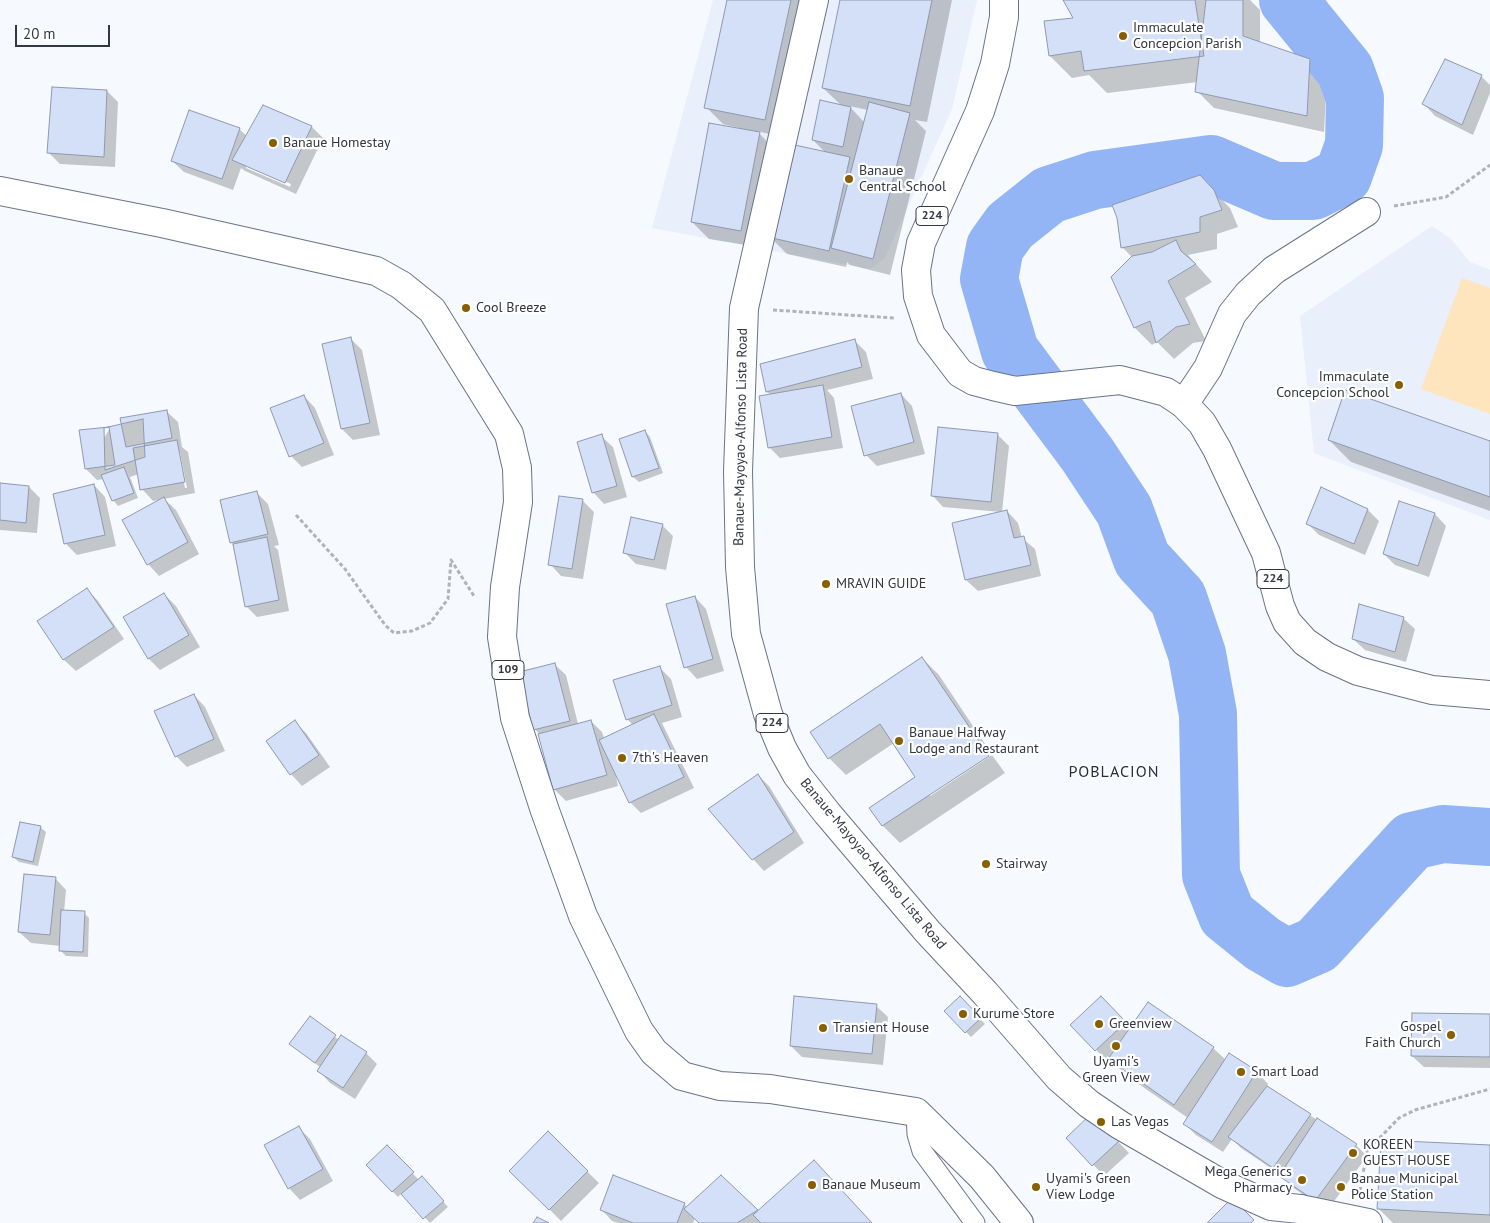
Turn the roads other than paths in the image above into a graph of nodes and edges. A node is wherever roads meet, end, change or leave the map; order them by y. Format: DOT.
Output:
graph roads {
  1 [pos="814,0"];
  2 [pos="1004,0"];
  3 [pos="0,191"];
  4 [pos="1366,212"];
  5 [pos="1184,404"];
  6 [pos="1490,695"];
  7 [pos="916,1112"];
  8 [pos="1293,1216"];
  9 [pos="1359,1221"];
  10 [pos="976,1223"];
  11 [pos="1019,1223"];
  1 -- 8 [label="main road, Banaue-Mayoyao-Alfonso Lista Road / 224"];
  2 -- 5 [label="main road, 224"];
  3 -- 7 [label="main road, 109"];
  4 -- 5 [label="main road"];
  5 -- 6 [label="main road, 224"];
  7 -- 10 [label="lane"];
  7 -- 11 [label="main road"];
  8 -- 9 [label="main road, Banaue-Mayoyao-Alfonso Lista Road"];
}
